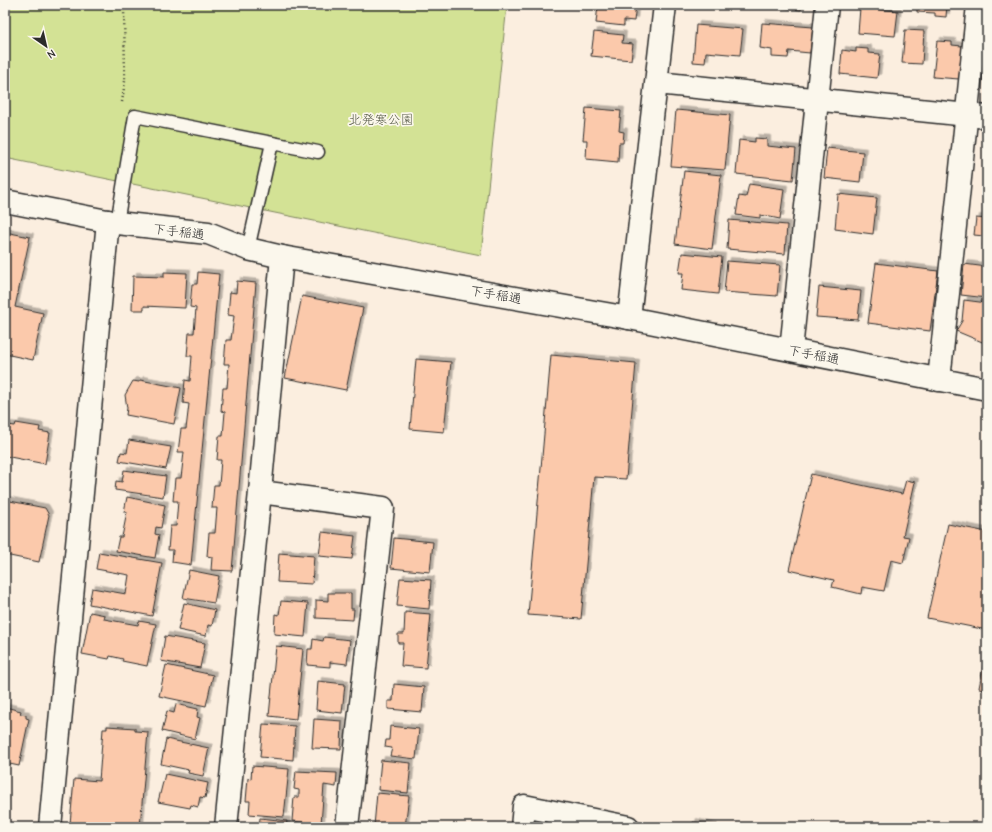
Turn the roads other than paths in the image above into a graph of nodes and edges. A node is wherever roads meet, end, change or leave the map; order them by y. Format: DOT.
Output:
graph roads {
  1 [pos="665,5"];
  2 [pos="827,5"];
  3 [pos="978,5"];
  4 [pos="657,83"];
  5 [pos="817,100"];
  6 [pos="977,116"];
  7 [pos="272,143"];
  8 [pos="318,152"];
  9 [pos="5,201"];
  10 [pos="112,222"];
  11 [pos="248,249"];
  12 [pos="282,257"];
  13 [pos="628,318"];
  14 [pos="791,350"];
  15 [pos="939,380"];
  16 [pos="987,390"];
  17 [pos="260,492"];
  18 [pos="50,827"];
  19 [pos="226,827"];
  20 [pos="347,827"];
  21 [pos="522,827"];
  22 [pos="628,827"];
  1 -- 4 [label="street"];
  2 -- 5 [label="street"];
  3 -- 6 [label="street"];
  4 -- 5 [label="street"];
  4 -- 13 [label="street"];
  5 -- 6 [label="street"];
  5 -- 14 [label="street"];
  6 -- 15 [label="street"];
  7 -- 8 [label="lane"];
  7 -- 10 [label="lane"];
  7 -- 11 [label="lane"];
  9 -- 10 [label="street, 下手稲通"];
  10 -- 11 [label="street, 下手稲通"];
  10 -- 18 [label="street"];
  11 -- 12 [label="street, 下手稲通"];
  12 -- 13 [label="street, 下手稲通"];
  12 -- 17 [label="street"];
  13 -- 14 [label="street, 下手稲通"];
  14 -- 15 [label="street, 下手稲通"];
  15 -- 16 [label="street, 下手稲通"];
  17 -- 19 [label="street"];
  17 -- 20 [label="street"];
  21 -- 22 [label="street"];
}
